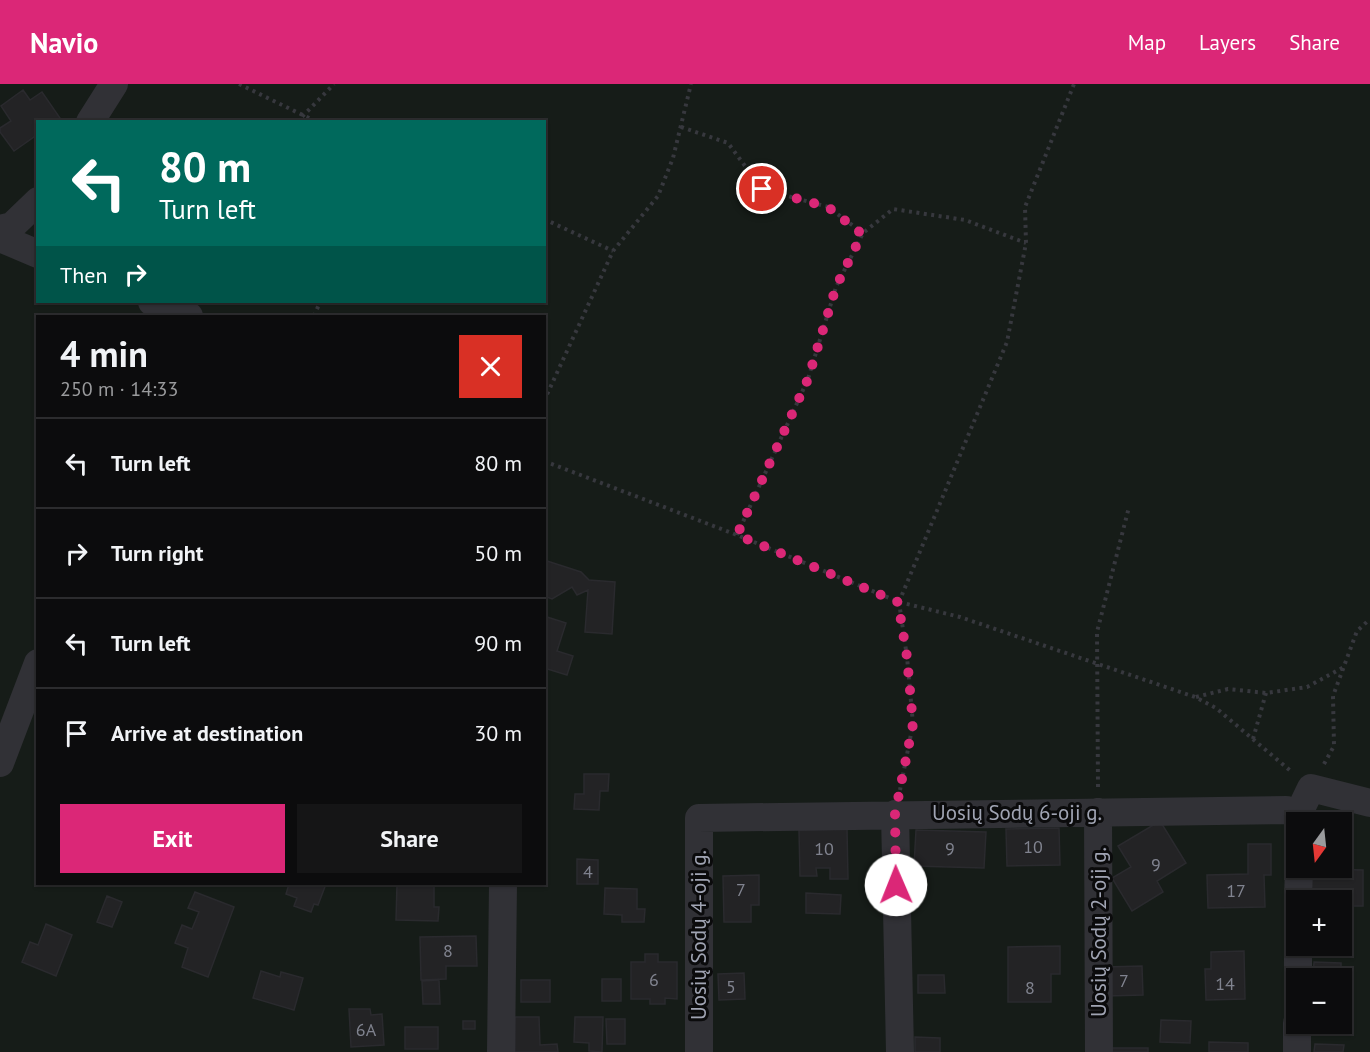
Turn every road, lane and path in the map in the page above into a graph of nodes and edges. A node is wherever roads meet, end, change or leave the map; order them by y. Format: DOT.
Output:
graph roads {
  1 [pos="114,84"];
  2 [pos="240,84"];
  3 [pos="334,84"];
  4 [pos="691,84"];
  5 [pos="1074,84"];
  6 [pos="301,116"];
  7 [pos="91,120"];
  8 [pos="298,120"];
  9 [pos="312,120"];
  10 [pos="681,127"];
  11 [pos="36,203"];
  12 [pos="546,220"];
  13 [pos="0,229"];
  14 [pos="862,234"];
  15 [pos="0,238"];
  16 [pos="1026,243"];
  17 [pos="613,251"];
  18 [pos="36,253"];
  19 [pos="154,303"];
  20 [pos="182,315"];
  21 [pos="546,397"];
  22 [pos="546,461"];
  23 [pos="1129,507"];
  24 [pos="737,535"];
  25 [pos="898,602"];
  26 [pos="1370,619"];
  27 [pos="1097,663"];
  28 [pos="1344,667"];
  29 [pos="36,668"];
  30 [pos="1266,693"];
  31 [pos="1195,697"];
  32 [pos="1253,739"];
  33 [pos="0,763"];
  34 [pos="1370,803"];
  35 [pos="1303,808"];
  36 [pos="1098,812"];
  37 [pos="895,814"];
  38 [pos="699,818"];
  39 [pos="503,885"];
  40 [pos="1297,1034"];
  41 [pos="501,1052"];
  42 [pos="699,1052"];
  43 [pos="900,1052"];
  44 [pos="1099,1052"];
  45 [pos="1297,1052"];
  1 -- 7 [label="street"];
  2 -- 6 [label="path"];
  3 -- 6 [label="path"];
  4 -- 10 [label="path"];
  5 -- 16 [label="path"];
  6 -- 8 [label="path"];
  6 -- 9 [label="path"];
  10 -- 14 [label="path"];
  10 -- 17 [label="path"];
  11 -- 13 [label="street"];
  12 -- 17 [label="path"];
  14 -- 16 [label="path"];
  14 -- 24 [label="path"];
  15 -- 18 [label="street"];
  16 -- 25 [label="path"];
  17 -- 21 [label="path"];
  19 -- 20 [label="street"];
  22 -- 24 [label="path"];
  23 -- 27 [label="path"];
  24 -- 25 [label="path"];
  25 -- 27 [label="path"];
  25 -- 37 [label="path"];
  26 -- 28 [label="path"];
  27 -- 31 [label="path"];
  27 -- 36 [label="path"];
  28 -- 30 [label="path"];
  28 -- 35 [label="path"];
  29 -- 33 [label="street"];
  30 -- 31 [label="path"];
  30 -- 32 [label="path"];
  31 -- 32 [label="path"];
  32 -- 35 [label="path"];
  34 -- 35 [label="street, Uosių Sodų 6-oji g."];
  35 -- 36 [label="street, Uosių Sodų 6-oji g."];
  36 -- 37 [label="street, Uosių Sodų 6-oji g."];
  36 -- 44 [label="street, Uosių Sodų 2-oji g."];
  37 -- 38 [label="street, Uosių Sodų 6-oji g."];
  37 -- 43 [label="street"];
  38 -- 42 [label="street, Uosių Sodų 4-oji g."];
  39 -- 41 [label="street"];
  40 -- 45 [label="street"];
}
